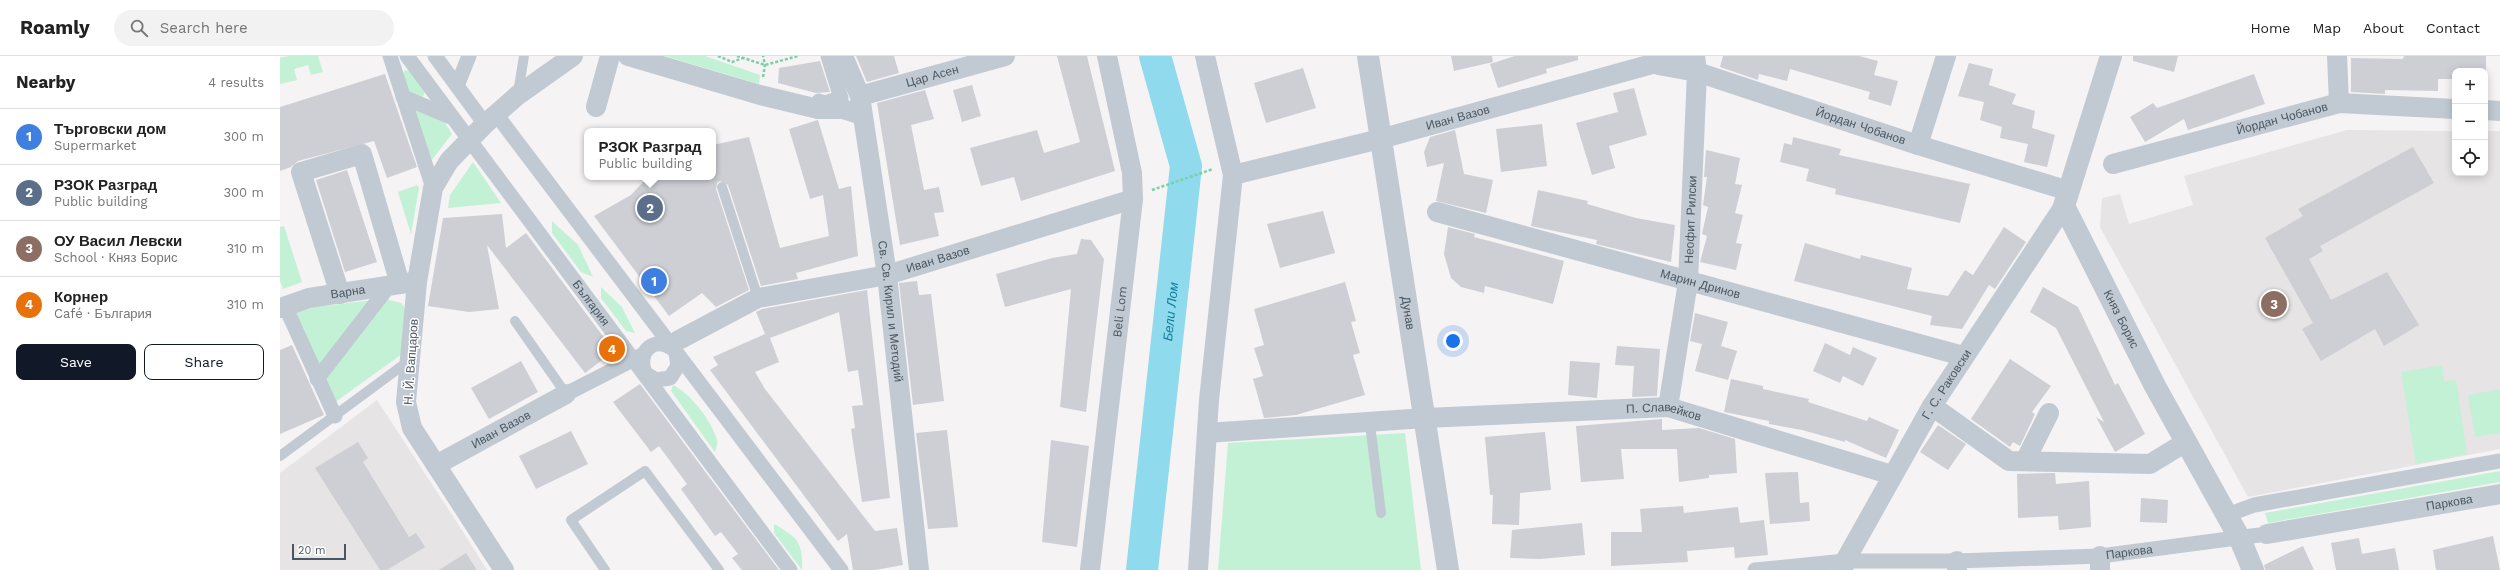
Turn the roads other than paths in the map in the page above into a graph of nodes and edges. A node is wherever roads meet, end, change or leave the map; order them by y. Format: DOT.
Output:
graph roads {
  1 [pos="390,56"];
  2 [pos="407,56"];
  3 [pos="435,56"];
  4 [pos="469,56"];
  5 [pos="524,56"];
  6 [pos="573,56"];
  7 [pos="610,56"];
  8 [pos="628,56"];
  9 [pos="828,56"];
  10 [pos="843,56"];
  11 [pos="1005,56"];
  12 [pos="1107,56"];
  13 [pos="1205,56"];
  14 [pos="1368,56"];
  15 [pos="1681,56"];
  16 [pos="1946,56"];
  17 [pos="2111,56"];
  18 [pos="2337,56"];
  19 [pos="1652,64"];
  20 [pos="1696,64"];
  21 [pos="458,86"];
  22 [pos="518,95"];
  23 [pos="404,97"];
  24 [pos="800,97"];
  25 [pos="2339,103"];
  26 [pos="861,106"];
  27 [pos="596,107"];
  28 [pos="2452,109"];
  29 [pos="2488,110"];
  30 [pos="2500,111"];
  31 [pos="452,118"];
  32 [pos="490,119"];
  33 [pos="1380,139"];
  34 [pos="468,140"];
  35 [pos="1918,146"];
  36 [pos="2113,164"];
  37 [pos="1233,175"];
  38 [pos="433,188"];
  39 [pos="722,188"];
  40 [pos="2067,198"];
  41 [pos="1133,199"];
  42 [pos="1437,212"];
  43 [pos="887,275"];
  44 [pos="1688,282"];
  45 [pos="402,284"];
  46 [pos="340,294"];
  47 [pos="758,298"];
  48 [pos="283,307"];
  49 [pos="514,321"];
  50 [pos="673,346"];
  51 [pos="1963,356"];
  52 [pos="638,357"];
  53 [pos="410,360"];
  54 [pos="645,373"];
  55 [pos="317,379"];
  56 [pos="566,394"];
  57 [pos="1932,406"];
  58 [pos="1668,407"];
  59 [pos="2049,413"];
  60 [pos="335,416"];
  61 [pos="1426,418"];
  62 [pos="1370,424"];
  63 [pos="1207,433"];
  64 [pos="2186,442"];
  65 [pos="280,456"];
  66 [pos="2025,461"];
  67 [pos="2500,461"];
  68 [pos="436,465"];
  69 [pos="1892,475"];
  70 [pos="2500,494"];
  71 [pos="1381,513"];
  72 [pos="2226,515"];
  73 [pos="2267,534"];
  74 [pos="2240,539"];
  75 [pos="2100,563"];
  76 [pos="1844,566"];
  77 [pos="1957,566"];
  78 [pos="504,570"];
  79 [pos="605,570"];
  80 [pos="719,570"];
  81 [pos="790,570"];
  82 [pos="841,570"];
  83 [pos="919,570"];
  84 [pos="1090,570"];
  85 [pos="1198,570"];
  86 [pos="1448,570"];
  87 [pos="1755,570"];
  88 [pos="1760,570"];
  89 [pos="2253,570"];
  1 -- 23 [label="street"];
  2 -- 31 [label="street, България"];
  3 -- 21 [label="street"];
  4 -- 21 [label="street"];
  5 -- 22 [label="lane"];
  6 -- 22 [label="street, Н. Й. Вапцаров"];
  7 -- 27 [label="street"];
  8 -- 26 [label="street"];
  9 -- 24 [label="street"];
  10 -- 26 [label="street, Св. Св. Кирил и Методий"];
  11 -- 26 [label="street, Цар Асен"];
  12 -- 41 [label="street, Beli Lom"];
  13 -- 37 [label="street"];
  14 -- 33 [label="street, Дунав"];
  15 -- 19 [label="street, Иван Вазов"];
  16 -- 35 [label="street"];
  17 -- 40 [label="street"];
  18 -- 25 [label="street"];
  19 -- 20 [label="street, Йордан Чобанов"];
  19 -- 33 [label="street, Иван Вазов"];
  20 -- 35 [label="street, Йордан Чобанов"];
  20 -- 44 [label="street, Неофит Рилски"];
  21 -- 32 [label="street"];
  22 -- 32 [label="street, Н. Й. Вапцаров"];
  23 -- 31 [label="street"];
  23 -- 38 [label="street"];
  25 -- 28 [label="street, Йордан Чобанов"];
  25 -- 36 [label="street, Йордан Чобанов"];
  26 -- 43 [label="street, Св. Св. Кирил и Методий"];
  29 -- 30 [label="street"];
  31 -- 34 [label="street, България"];
  32 -- 34 [label="street, Н. Й. Вапцаров"];
  32 -- 50 [label="street"];
  33 -- 37 [label="street, Иван Вазов"];
  33 -- 61 [label="street, Дунав"];
  34 -- 38 [label="street, Н. Й. Вапцаров"];
  34 -- 52 [label="street, България"];
  35 -- 40 [label="street, Йордан Чобанов"];
  37 -- 63 [label="street"];
  38 -- 45 [label="street, Н. Й. Вапцаров"];
  39 -- 47 [label="lane"];
  40 -- 51 [label="street, Г. С. Раковски"];
  40 -- 64 [label="street, Княз Борис"];
  41 -- 43 [label="street, Иван Вазов"];
  41 -- 84 [label="street, Beli Lom"];
  42 -- 44 [label="street, Марин Дринов"];
  43 -- 47 [label="street, Иван Вазов"];
  43 -- 83 [label="street, Св. Св. Кирил и Методий"];
  44 -- 51 [label="street, Марин Дринов"];
  44 -- 58 [label="street, Неофит Рилски"];
  45 -- 46 [label="street, Варна"];
  45 -- 46 [label="street"];
  45 -- 53 [label="street, Н. Й. Вапцаров"];
  45 -- 55 [label="street"];
  46 -- 48 [label="street, Варна"];
  47 -- 50 [label="street, Иван Вазов"];
  48 -- 55 [label="street"];
  49 -- 56 [label="lane"];
  50 -- 52 [label="street"];
  50 -- 54 [label="street"];
  50 -- 82 [label="street"];
  51 -- 57 [label="street, Г. С. Раковски"];
  52 -- 54 [label="street, България"];
  52 -- 56 [label="street"];
  53 -- 60 [label="lane"];
  53 -- 68 [label="street, Н. Й. Вапцаров"];
  54 -- 81 [label="street, България"];
  55 -- 60 [label="street"];
  56 -- 68 [label="street, Иван Вазов"];
  57 -- 66 [label="street"];
  57 -- 69 [label="street, Г. С. Раковски"];
  58 -- 61 [label="street, П. Славейков"];
  58 -- 69 [label="street, П. Славейков"];
  59 -- 66 [label="street"];
  60 -- 65 [label="lane"];
  61 -- 62 [label="street, П. Славейков"];
  61 -- 86 [label="street, Дунав"];
  62 -- 63 [label="street, П. Славейков"];
  62 -- 71 [label="lane"];
  63 -- 85 [label="street"];
  64 -- 66 [label="street"];
  64 -- 72 [label="street, Княз Борис"];
  67 -- 72 [label="street"];
  68 -- 78 [label="street, Н. Й. Вапцаров"];
  69 -- 76 [label="street, Г. С. Раковски"];
  70 -- 73 [label="street, Паркова"];
  72 -- 74 [label="street, Княз Борис"];
  73 -- 74 [label="street, Паркова"];
  74 -- 75 [label="street, Паркова"];
  74 -- 89 [label="street, Княз Борис"];
  75 -- 77 [label="street, Паркова"];
  76 -- 77 [label="street, Паркова"];
  76 -- 88 [label="street, Паркова"];
  79 -- 80 [label="lane"];
  87 -- 88 [label="street, Паркова"];
}
